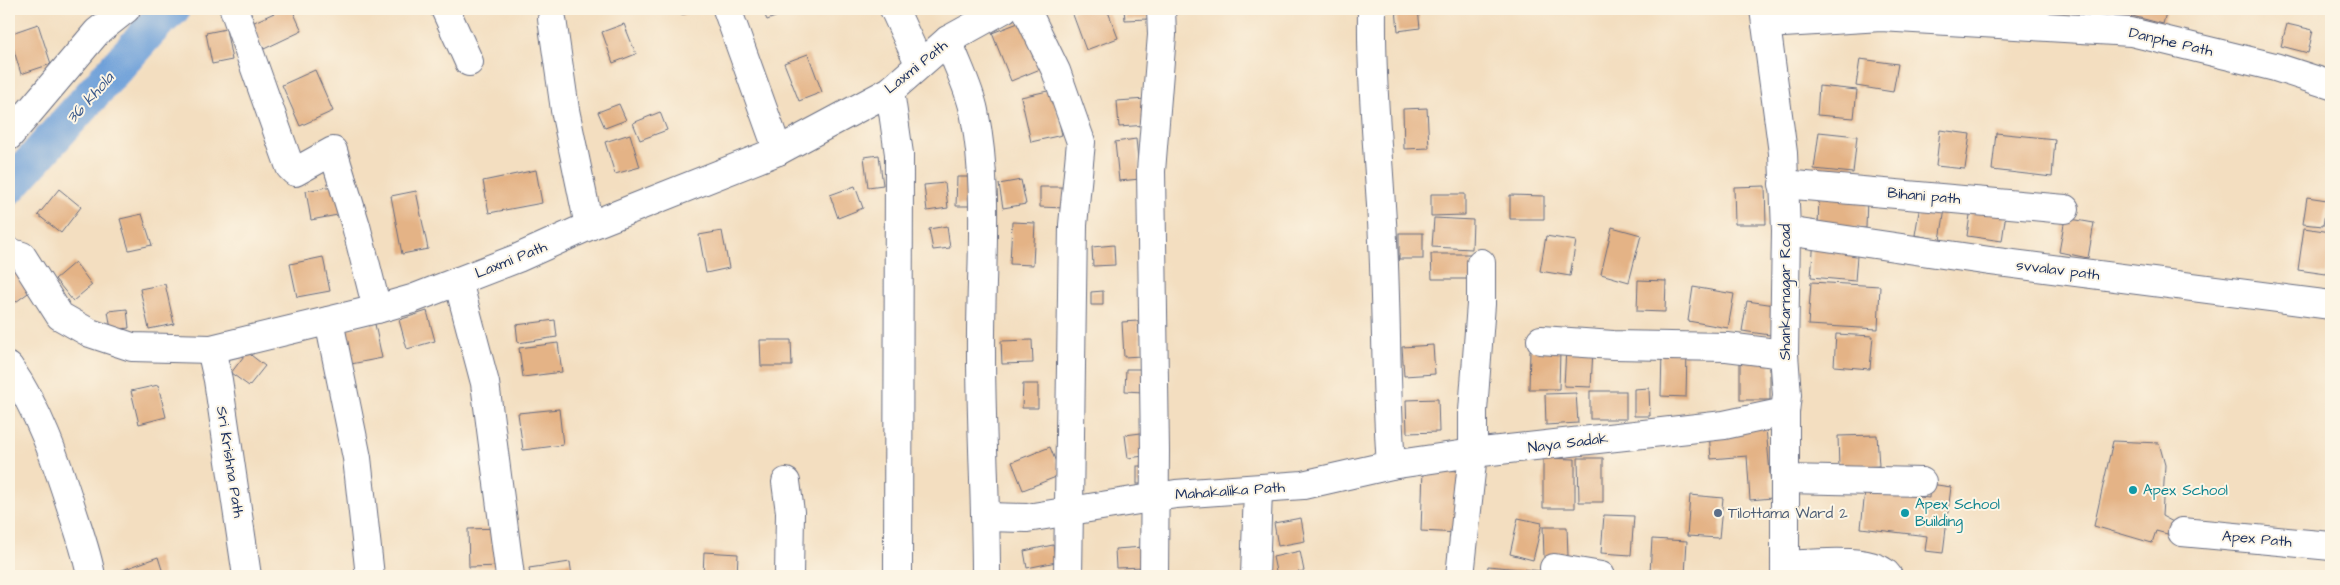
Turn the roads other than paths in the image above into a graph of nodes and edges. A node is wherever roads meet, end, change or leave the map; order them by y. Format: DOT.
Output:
graph roads {
  1 [pos="126,9"];
  2 [pos="234,9"];
  3 [pos="445,9"];
  4 [pos="727,9"];
  5 [pos="894,9"];
  6 [pos="1004,9"];
  7 [pos="1026,9"];
  8 [pos="1161,9"];
  9 [pos="1372,9"];
  10 [pos="1765,16"];
  11 [pos="552,19"];
  12 [pos="948,40"];
  13 [pos="469,62"];
  14 [pos="919,63"];
  15 [pos="2331,85"];
  16 [pos="890,91"];
  17 [pos="9,136"];
  18 [pos="778,151"];
  19 [pos="1783,184"];
  20 [pos="2065,209"];
  21 [pos="589,226"];
  22 [pos="1786,231"];
  23 [pos="9,252"];
  24 [pos="1481,263"];
  25 [pos="458,281"];
  26 [pos="2331,305"];
  27 [pos="377,309"];
  28 [pos="329,321"];
  29 [pos="1541,340"];
  30 [pos="211,349"];
  31 [pos="1784,354"];
  32 [pos="9,367"];
  33 [pos="1785,412"];
  34 [pos="1473,454"];
  35 [pos="1391,465"];
  36 [pos="1786,479"];
  37 [pos="786,482"];
  38 [pos="1922,482"];
  39 [pos="1258,490"];
  40 [pos="1155,498"];
  41 [pos="1070,510"];
  42 [pos="986,517"];
  43 [pos="2182,532"];
  44 [pos="2331,546"];
  45 [pos="1554,568"];
  46 [pos="1785,570"];
  47 [pos="90,576"];
  48 [pos="247,576"];
  49 [pos="370,576"];
  50 [pos="510,576"];
  51 [pos="789,576"];
  52 [pos="898,576"];
  53 [pos="986,576"];
  54 [pos="1068,576"];
  55 [pos="1154,576"];
  56 [pos="1255,576"];
  57 [pos="1460,576"];
  58 [pos="1601,576"];
  59 [pos="1888,576"];
  1 -- 17 [label="street"];
  2 -- 27 [label="street"];
  3 -- 13 [label="street"];
  4 -- 18 [label="street"];
  5 -- 14 [label="street"];
  6 -- 12 [label="street, Laxmi Path"];
  7 -- 41 [label="street"];
  8 -- 40 [label="street"];
  9 -- 35 [label="street"];
  10 -- 15 [label="street, Danphe Path"];
  10 -- 19 [label="street, Shankarnagar Road"];
  11 -- 21 [label="street"];
  12 -- 14 [label="street, Laxmi Path"];
  12 -- 42 [label="street"];
  14 -- 16 [label="street, Laxmi Path"];
  16 -- 18 [label="street, Laxmi Path"];
  16 -- 52 [label="street"];
  18 -- 21 [label="street, Laxmi Path"];
  19 -- 20 [label="street, Bihani path"];
  19 -- 22 [label="street, Shankarnagar Road"];
  21 -- 25 [label="street, Laxmi Path"];
  22 -- 26 [label="street, svvalav path"];
  22 -- 31 [label="street, Shankarnagar Road"];
  23 -- 30 [label="street, Laxmi Path"];
  24 -- 34 [label="street"];
  25 -- 27 [label="street, Laxmi Path"];
  25 -- 50 [label="street"];
  27 -- 28 [label="street, Laxmi Path"];
  28 -- 30 [label="street, Laxmi Path"];
  28 -- 49 [label="street"];
  29 -- 31 [label="street"];
  30 -- 48 [label="street, Sri Krishna Path"];
  31 -- 33 [label="street, Shankarnagar Road"];
  32 -- 47 [label="street"];
  33 -- 34 [label="street, Naya Sadak"];
  33 -- 36 [label="street, Shankarnagar Road"];
  34 -- 35 [label="street, Mahakalika Path"];
  34 -- 57 [label="street"];
  35 -- 39 [label="street, Mahakalika Path"];
  36 -- 38 [label="street"];
  36 -- 46 [label="street, Shankarnagar Road"];
  37 -- 51 [label="street"];
  39 -- 40 [label="street, Mahakalika Path"];
  39 -- 56 [label="street"];
  40 -- 41 [label="street, Mahakalika Path"];
  40 -- 55 [label="street"];
  41 -- 42 [label="street, Mahakalika Path"];
  41 -- 54 [label="street"];
  42 -- 53 [label="street"];
  43 -- 44 [label="street, Apex Path"];
  45 -- 58 [label="street"];
  46 -- 59 [label="street"];
}
